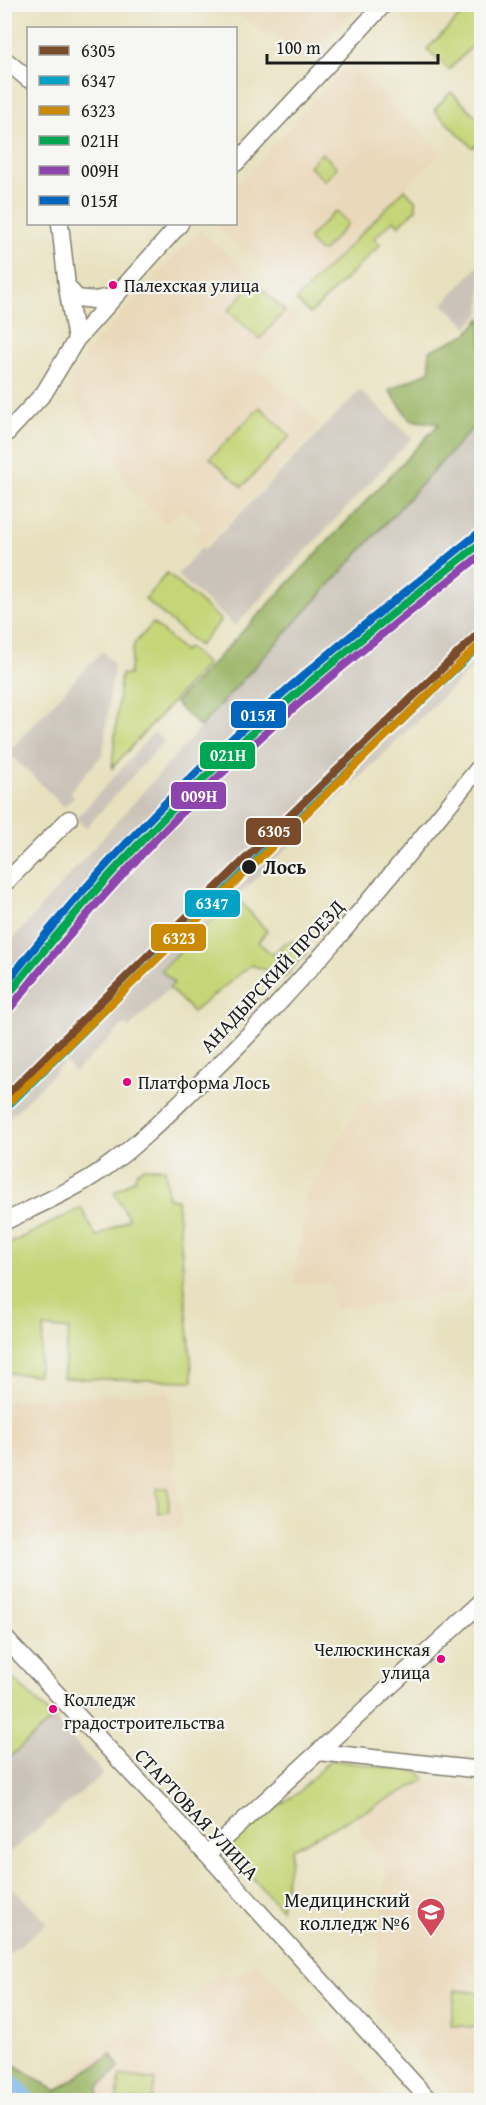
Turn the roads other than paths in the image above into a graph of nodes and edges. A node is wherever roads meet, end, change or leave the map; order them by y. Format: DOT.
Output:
graph roads {
  1 [pos="384,4"];
  2 [pos="4,59"];
  3 [pos="27,78"];
  4 [pos="237,162"];
  5 [pos="60,225"];
  6 [pos="179,225"];
  7 [pos="67,286"];
  8 [pos="115,296"];
  9 [pos="76,340"];
  10 [pos="4,436"];
  11 [pos="482,764"];
  12 [pos="69,819"];
  13 [pos="4,884"];
  14 [pos="4,1221"];
  15 [pos="482,1602"];
  16 [pos="4,1637"];
  17 [pos="318,1752"];
  18 [pos="482,1770"];
  19 [pos="207,1854"];
  20 [pos="429,2100"];
  1 -- 4 [label="street"];
  2 -- 3 [label="street"];
  5 -- 7 [label="street"];
  6 -- 8 [label="street"];
  7 -- 8 [label="street"];
  7 -- 9 [label="street"];
  8 -- 9 [label="street"];
  9 -- 10 [label="street"];
  11 -- 14 [label="street, АНАДЫРСКИЙ ПРОЕЗД"];
  12 -- 13 [label="street"];
  15 -- 17 [label="street"];
  16 -- 19 [label="street, СТАРТОВАЯ УЛИЦА"];
  17 -- 18 [label="street"];
  17 -- 19 [label="street"];
  19 -- 20 [label="street, СТАРТОВАЯ УЛИЦА"];
}
